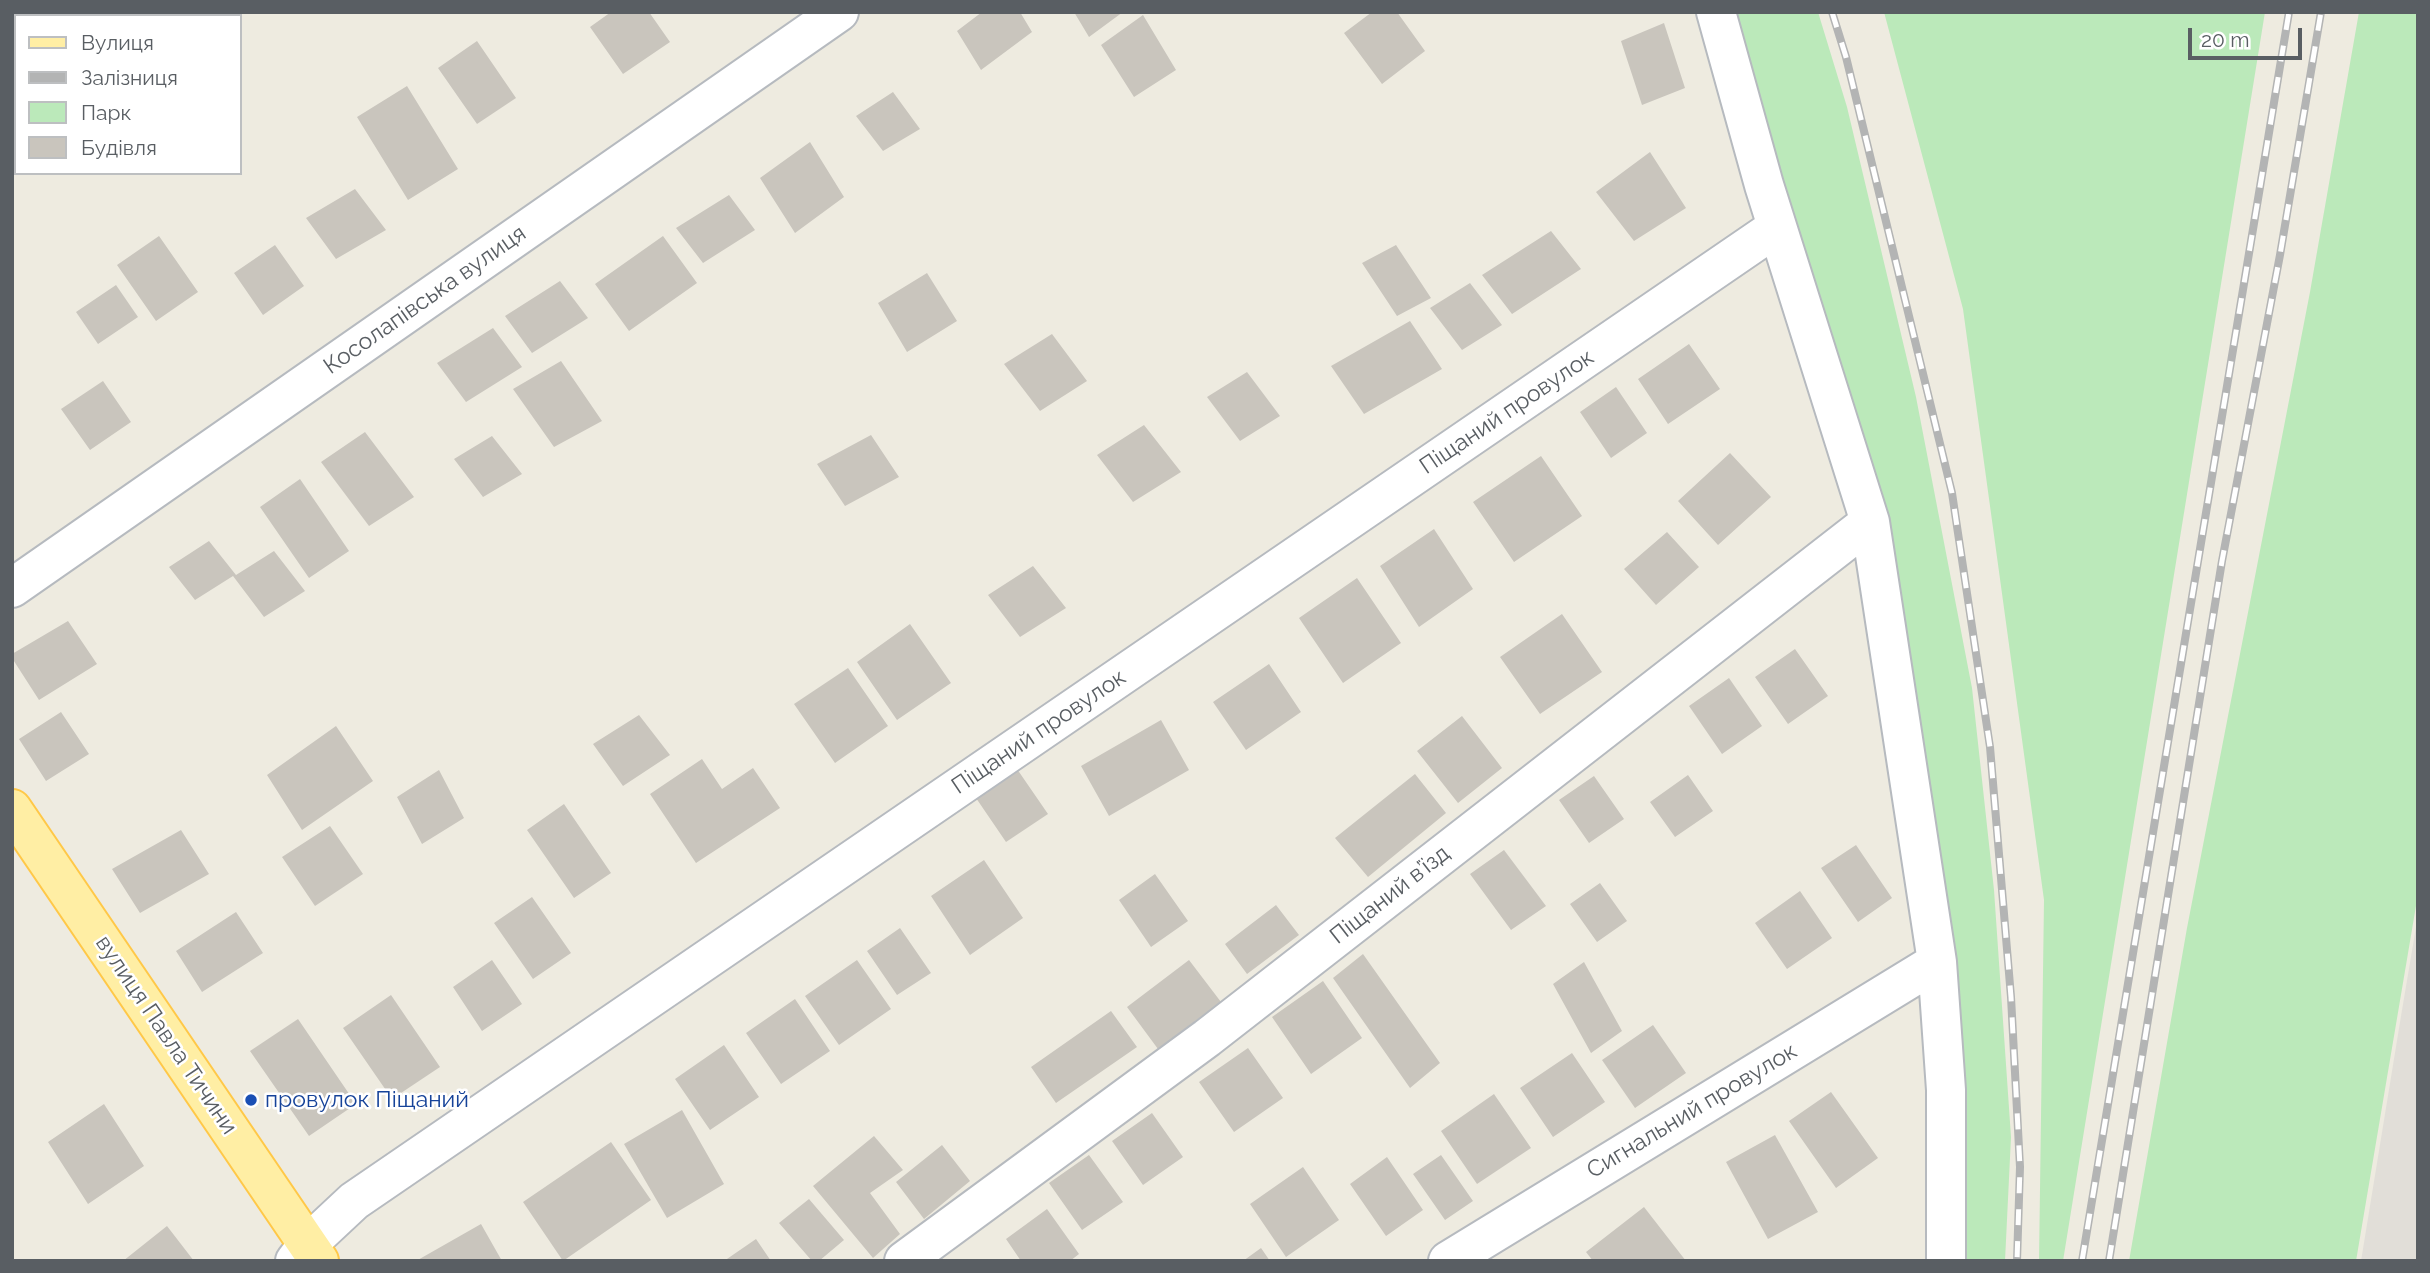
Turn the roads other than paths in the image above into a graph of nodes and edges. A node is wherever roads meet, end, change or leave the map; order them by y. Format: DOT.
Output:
graph roads {
  1 [pos="839,12"];
  2 [pos="1716,12"];
  3 [pos="1777,227"];
  4 [pos="1870,522"];
  5 [pos="12,588"];
  6 [pos="12,809"];
  7 [pos="1937,962"];
  8 [pos="308,1255"];
  9 [pos="904,1261"];
  10 [pos="1448,1261"];
  11 [pos="1946,1261"];
  1 -- 5 [label="street, Косолапівська вулиця"];
  2 -- 3 [label="street"];
  3 -- 4 [label="street"];
  3 -- 8 [label="street, Піщаний провулок"];
  4 -- 7 [label="street"];
  4 -- 9 [label="street, Піщаний в’їзд"];
  6 -- 8 [label="main road, вулиця Павла Тичини"];
  7 -- 10 [label="street, Сигнальний провулок"];
  7 -- 11 [label="street"];
}
